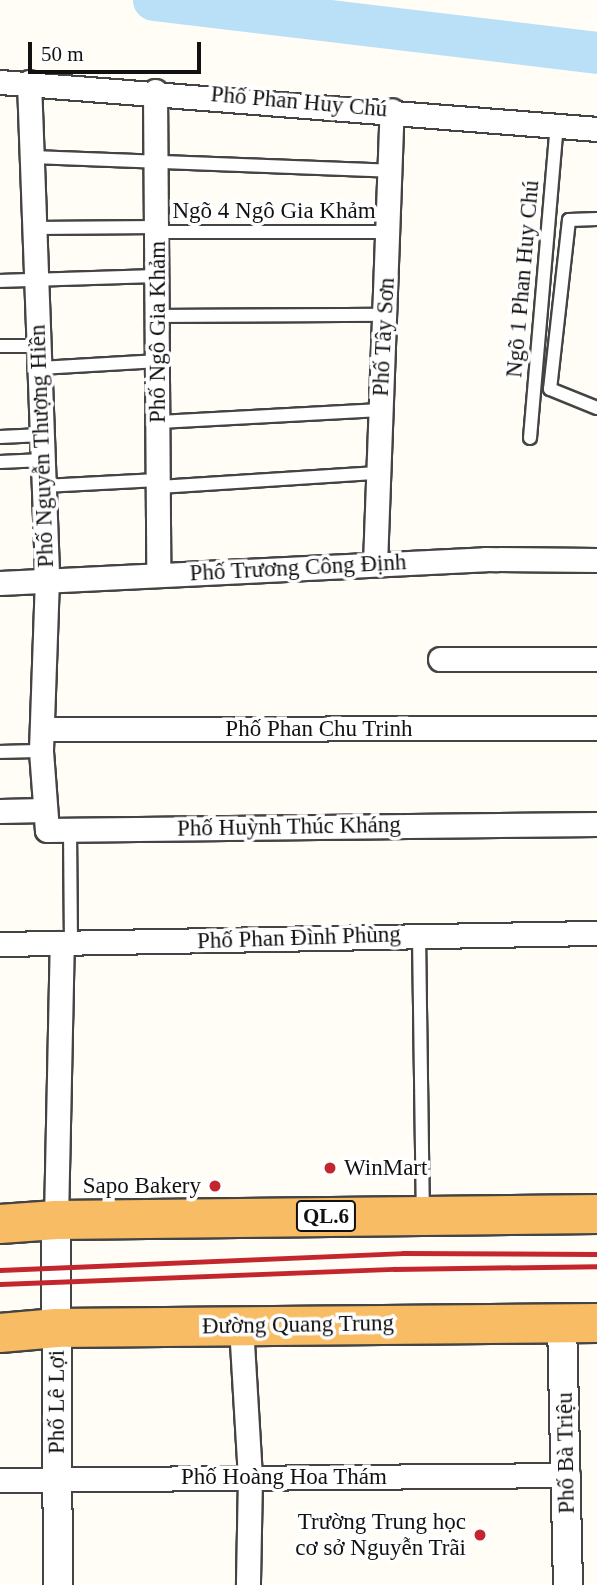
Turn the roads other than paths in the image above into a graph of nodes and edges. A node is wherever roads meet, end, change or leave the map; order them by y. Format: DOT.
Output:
graph roads {
  1 [pos="0,82"];
  2 [pos="29,82"];
  3 [pos="155,91"];
  4 [pos="392,110"];
  5 [pos="557,124"];
  6 [pos="597,129"];
  7 [pos="32,157"];
  8 [pos="156,159"];
  9 [pos="391,171"];
  10 [pos="597,219"];
  11 [pos="34,228"];
  12 [pos="158,230"];
  13 [pos="390,232"];
  14 [pos="158,276"];
  15 [pos="35,279"];
  16 [pos="0,281"];
  17 [pos="386,315"];
  18 [pos="159,316"];
  19 [pos="0,346"];
  20 [pos="39,357"];
  21 [pos="159,361"];
  22 [pos="597,408"];
  23 [pos="381,410"];
  24 [pos="159,422"];
  25 [pos="42,435"];
  26 [pos="0,437"];
  27 [pos="530,438"];
  28 [pos="43,460"];
  29 [pos="0,462"];
  30 [pos="378,473"];
  31 [pos="158,483"];
  32 [pos="44,486"];
  33 [pos="597,560"];
  34 [pos="375,564"];
  35 [pos="158,574"];
  36 [pos="47,578"];
  37 [pos="0,583"];
  38 [pos="440,659"];
  39 [pos="597,659"];
  40 [pos="597,728"];
  41 [pos="41,740"];
  42 [pos="0,752"];
  43 [pos="45,810"];
  44 [pos="0,811"];
  45 [pos="597,824"];
  46 [pos="70,830"];
  47 [pos="597,933"];
  48 [pos="419,935"];
  49 [pos="66,942"];
  50 [pos="0,944"];
  51 [pos="597,1214"];
  52 [pos="423,1215"];
  53 [pos="56,1220"];
  54 [pos="0,1224"];
  55 [pos="580,1322"];
  56 [pos="241,1326"];
  57 [pos="57,1328"];
  58 [pos="0,1333"];
  59 [pos="568,1475"];
  60 [pos="250,1477"];
  61 [pos="57,1479"];
  62 [pos="0,1480"];
  63 [pos="58,1585"];
  64 [pos="248,1585"];
  65 [pos="568,1585"];
  1 -- 2 [label="street, Phố Phan Huy Chú"];
  2 -- 3 [label="street, Phố Phan Huy Chú"];
  2 -- 7 [label="street, Phố Nguyễn Thượng Hiền"];
  3 -- 4 [label="street, Phố Phan Huy Chú"];
  3 -- 8 [label="street, Phố Ngô Gia Khảm"];
  4 -- 5 [label="street, Phố Phan Huy Chú"];
  4 -- 9 [label="street, Phố Tây Sơn"];
  5 -- 6 [label="street, Phố Phan Huy Chú"];
  5 -- 27 [label="lane, Ngõ 1 Phan Huy Chú"];
  7 -- 8 [label="lane"];
  7 -- 11 [label="street, Phố Nguyễn Thượng Hiền"];
  8 -- 9 [label="lane"];
  8 -- 12 [label="street, Phố Ngô Gia Khảm"];
  9 -- 13 [label="street, Phố Tây Sơn"];
  10 -- 22 [label="lane"];
  11 -- 12 [label="lane, Ngõ 4 Ngô Gia Khảm"];
  11 -- 15 [label="street, Phố Nguyễn Thượng Hiền"];
  12 -- 13 [label="lane, Ngõ 4 Ngô Gia Khảm"];
  12 -- 14 [label="street, Phố Ngô Gia Khảm"];
  13 -- 17 [label="street, Phố Tây Sơn"];
  14 -- 15 [label="lane"];
  14 -- 18 [label="street, Phố Ngô Gia Khảm"];
  15 -- 16 [label="lane"];
  15 -- 20 [label="street, Phố Nguyễn Thượng Hiền"];
  17 -- 18 [label="lane"];
  17 -- 23 [label="street, Phố Tây Sơn"];
  18 -- 21 [label="street, Phố Ngô Gia Khảm"];
  19 -- 20 [label="lane"];
  20 -- 21 [label="lane"];
  20 -- 25 [label="street, Phố Nguyễn Thượng Hiền"];
  21 -- 24 [label="street, Phố Ngô Gia Khảm"];
  23 -- 24 [label="lane"];
  23 -- 30 [label="street, Phố Tây Sơn"];
  24 -- 31 [label="street, Phố Ngô Gia Khảm"];
  25 -- 26 [label="lane"];
  25 -- 28 [label="street, Phố Nguyễn Thượng Hiền"];
  28 -- 29 [label="lane"];
  28 -- 32 [label="street, Phố Nguyễn Thượng Hiền"];
  30 -- 31 [label="lane"];
  30 -- 34 [label="street, Phố Tây Sơn"];
  31 -- 32 [label="lane"];
  31 -- 35 [label="street, Phố Ngô Gia Khảm"];
  32 -- 36 [label="street, Phố Nguyễn Thượng Hiền"];
  33 -- 34 [label="street, Phố Trương Công Định"];
  34 -- 35 [label="street, Phố Trương Công Định"];
  35 -- 36 [label="street, Phố Trương Công Định"];
  36 -- 37 [label="street, Phố Trương Công Định"];
  36 -- 41 [label="street, Phố Nguyễn Thượng Hiền"];
  38 -- 39 [label="street"];
  40 -- 41 [label="street, Phố Phan Chu Trinh"];
  41 -- 42 [label="lane"];
  41 -- 43 [label="street, Phố Nguyễn Thượng Hiền"];
  43 -- 44 [label="street"];
  43 -- 46 [label="street, Phố Huỳnh Thúc Kháng"];
  45 -- 46 [label="street, Phố Huỳnh Thúc Kháng"];
  46 -- 49 [label="lane"];
  47 -- 48 [label="street, Phố Phan Đình Phùng"];
  48 -- 49 [label="street, Phố Phan Đình Phùng"];
  48 -- 52 [label="lane"];
  49 -- 50 [label="street, Phố Phan Đình Phùng"];
  49 -- 53 [label="street"];
  51 -- 52 [label="highway, QL.6"];
  52 -- 53 [label="highway, QL.6"];
  53 -- 54 [label="highway, QL.6"];
  53 -- 57 [label="street, Phố Lê Lợi"];
  55 -- 56 [label="highway, Đường Quang Trung"];
  55 -- 59 [label="street, Phố Bà Triệu"];
  56 -- 57 [label="highway, Đường Quang Trung"];
  56 -- 60 [label="street"];
  57 -- 58 [label="highway, Đường Quang Trung"];
  57 -- 61 [label="street, Phố Lê Lợi"];
  59 -- 60 [label="street, Phố Hoàng Hoa Thám"];
  59 -- 65 [label="street, Phố Bà Triệu"];
  60 -- 61 [label="street, Phố Hoàng Hoa Thám"];
  60 -- 64 [label="street"];
  61 -- 62 [label="street, Phố Hoàng Hoa Thám"];
  61 -- 63 [label="street, Phố Lê Lợi"];
}
